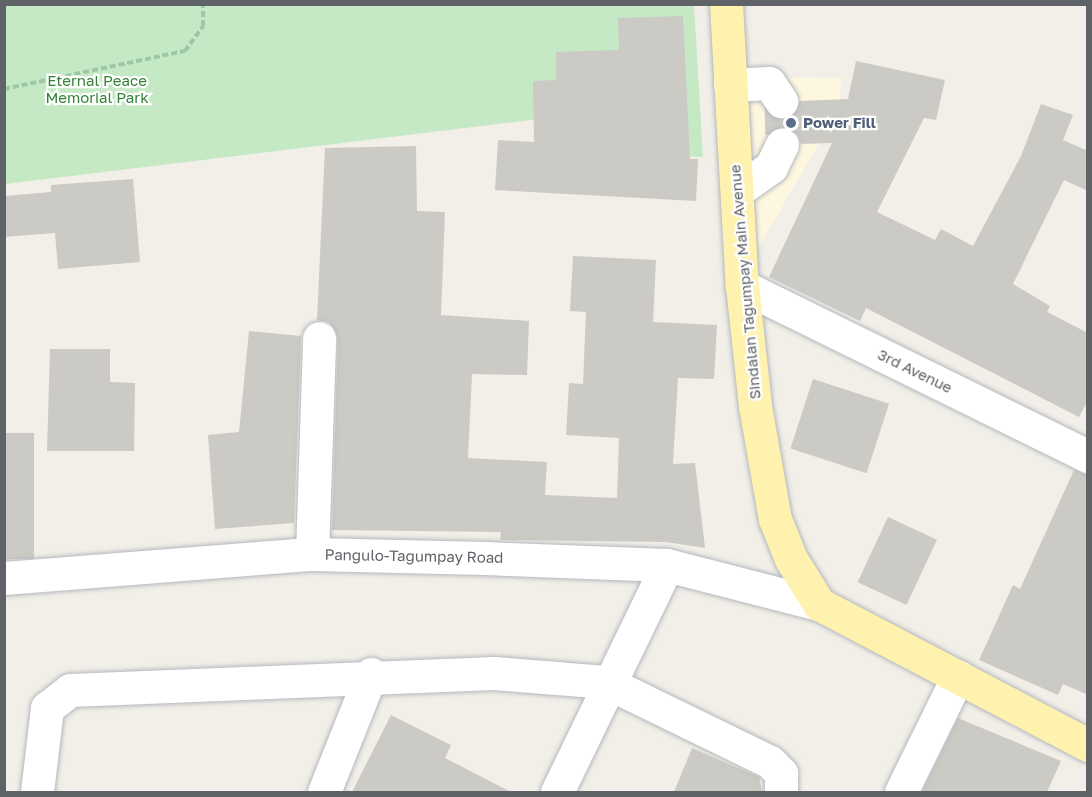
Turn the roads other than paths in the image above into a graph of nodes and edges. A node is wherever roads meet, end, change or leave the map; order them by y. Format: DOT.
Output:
graph roads {
  1 [pos="726,4"];
  2 [pos="730,85"];
  3 [pos="781,101"];
  4 [pos="782,144"];
  5 [pos="737,191"];
  6 [pos="742,286"];
  7 [pos="319,338"];
  8 [pos="1088,456"];
  9 [pos="312,554"];
  10 [pos="667,565"];
  11 [pos="4,578"];
  12 [pos="819,604"];
  13 [pos="371,675"];
  14 [pos="958,676"];
  15 [pos="606,682"];
  16 [pos="1088,745"];
  17 [pos="37,792"];
  18 [pos="324,792"];
  19 [pos="556,792"];
  20 [pos="781,792"];
  21 [pos="901,792"];
  1 -- 2 [label="main road, Sindalan Tagumpay Main Avenue"];
  2 -- 3 [label="street"];
  2 -- 5 [label="main road, Sindalan Tagumpay Main Avenue"];
  4 -- 5 [label="street"];
  5 -- 6 [label="main road, Sindalan Tagumpay Main Avenue"];
  6 -- 8 [label="street, 3rd Avenue"];
  6 -- 12 [label="main road, Sindalan Tagumpay Main Avenue"];
  7 -- 9 [label="street"];
  9 -- 10 [label="street, Pangulo-Tagumpay Road"];
  9 -- 11 [label="street, Pangulo-Tagumpay Road"];
  10 -- 12 [label="street, Pangulo-Tagumpay Road"];
  10 -- 15 [label="street"];
  12 -- 14 [label="main road"];
  13 -- 15 [label="street"];
  13 -- 17 [label="street"];
  13 -- 18 [label="street"];
  14 -- 16 [label="main road"];
  14 -- 21 [label="street"];
  15 -- 19 [label="street"];
  15 -- 20 [label="street"];
}
